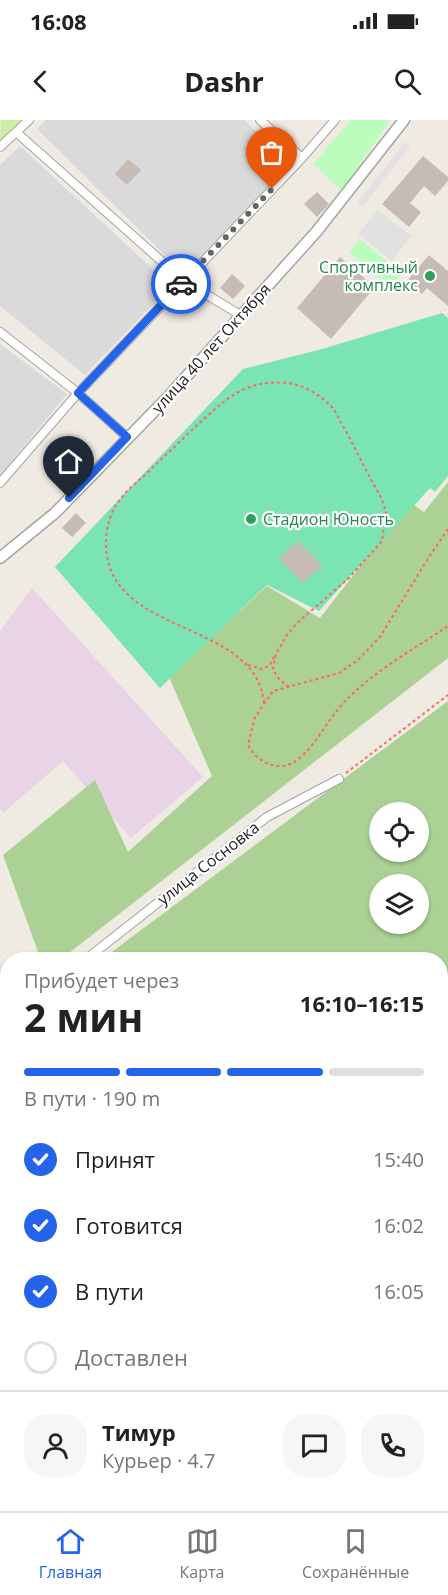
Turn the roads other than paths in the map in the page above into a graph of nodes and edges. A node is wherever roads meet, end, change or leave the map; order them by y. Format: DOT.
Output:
graph roads {
  1 [pos="29,120"];
  2 [pos="260,120"];
  3 [pos="335,120"];
  4 [pos="404,120"];
  5 [pos="16,132"];
  6 [pos="0,147"];
  7 [pos="302,158"];
  8 [pos="184,281"];
  9 [pos="242,316"];
  10 [pos="0,332"];
  11 [pos="78,393"];
  12 [pos="127,437"];
  13 [pos="0,483"];
  14 [pos="0,558"];
  15 [pos="339,779"];
  16 [pos="95,952"];
  1 -- 5 [label="street"];
  2 -- 7 [label="street"];
  3 -- 7 [label="street"];
  4 -- 9 [label="street, улица 40 лет Октября"];
  5 -- 6 [label="street"];
  5 -- 8 [label="street"];
  7 -- 8 [label="street"];
  8 -- 9 [label="street"];
  8 -- 11 [label="street"];
  9 -- 12 [label="street, улица 40 лет Октября"];
  10 -- 11 [label="street"];
  11 -- 12 [label="street"];
  11 -- 13 [label="street"];
  12 -- 14 [label="street, улица 40 лет Октября"];
  15 -- 16 [label="street, улица Сосновка"];
}
